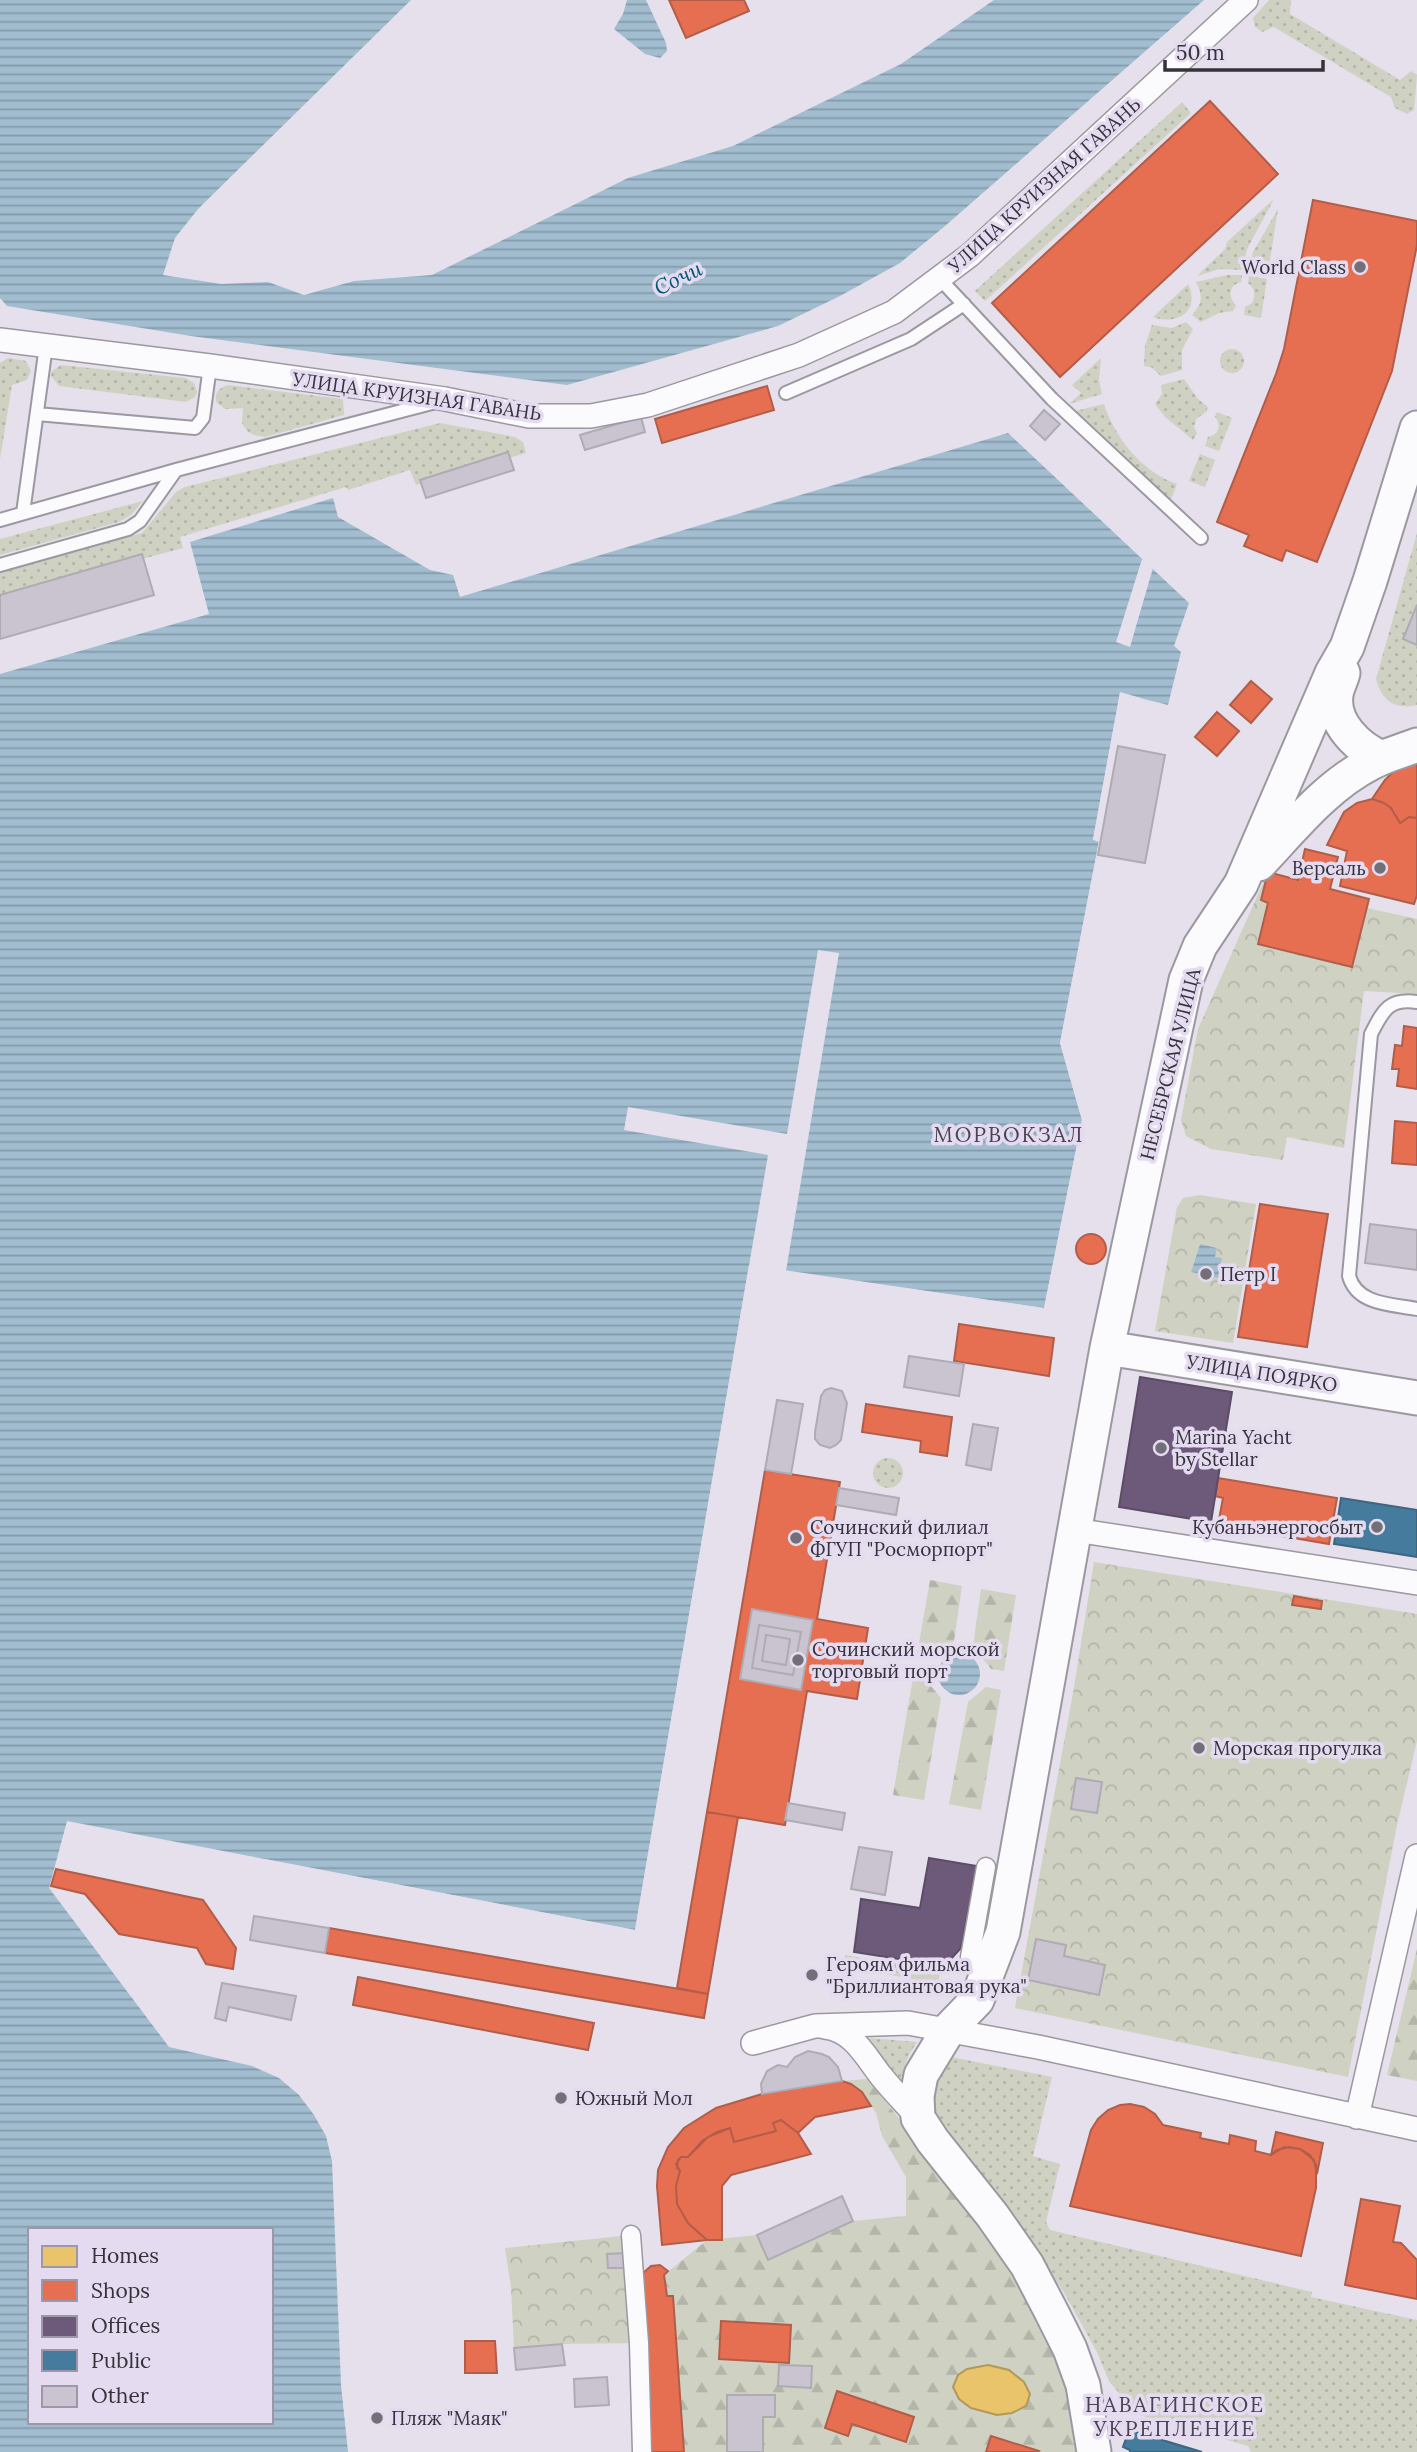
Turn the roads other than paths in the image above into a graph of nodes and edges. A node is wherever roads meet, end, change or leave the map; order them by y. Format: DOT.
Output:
graph roads {
  1 [pos="1246,0"];
  2 [pos="940,279"];
  3 [pos="964,304"];
  4 [pos="0,340"];
  5 [pos="46,346"];
  6 [pos="210,366"];
  7 [pos="786,393"];
  8 [pos="445,399"];
  9 [pos="37,414"];
  10 [pos="1417,428"];
  11 [pos="176,470"];
  12 [pos="23,513"];
  13 [pos="0,520"];
  14 [pos="1201,538"];
  15 [pos="0,565"];
  16 [pos="1347,647"];
  17 [pos="1417,745"];
  18 [pos="1382,758"];
  19 [pos="1241,884"];
  20 [pos="1417,1002"];
  21 [pos="1417,1309"];
  22 [pos="1107,1348"];
  23 [pos="1417,1398"];
  24 [pos="1074,1530"];
  25 [pos="1417,1583"];
  26 [pos="1417,1856"];
  27 [pos="986,1867"];
  28 [pos="970,1957"];
  29 [pos="815,2026"];
  30 [pos="949,2029"];
  31 [pos="753,2043"];
  32 [pos="1357,2117"];
  33 [pos="918,2118"];
  34 [pos="1417,2129"];
  35 [pos="631,2235"];
  36 [pos="642,2452"];
  37 [pos="1094,2452"];
  1 -- 2 [label="street, УЛИЦА КРУИЗНАЯ ГАВАНЬ"];
  2 -- 3 [label="lane"];
  2 -- 8 [label="street, УЛИЦА КРУИЗНАЯ ГАВАНЬ"];
  3 -- 7 [label="lane"];
  3 -- 14 [label="lane"];
  4 -- 5 [label="street, УЛИЦА КРУИЗНАЯ ГАВАНЬ"];
  5 -- 6 [label="street, УЛИЦА КРУИЗНАЯ ГАВАНЬ"];
  5 -- 9 [label="lane"];
  6 -- 8 [label="street, УЛИЦА КРУИЗНАЯ ГАВАНЬ"];
  6 -- 9 [label="lane"];
  8 -- 11 [label="lane"];
  9 -- 12 [label="lane"];
  10 -- 16 [label="main road, НЕСЕБРСКАЯ УЛИЦА"];
  11 -- 12 [label="lane"];
  11 -- 15 [label="lane"];
  12 -- 13 [label="lane"];
  16 -- 18 [label="main road"];
  16 -- 19 [label="main road, НЕСЕБРСКАЯ УЛИЦА"];
  17 -- 18 [label="main road"];
  18 -- 19 [label="main road"];
  19 -- 22 [label="main road, НЕСЕБРСКАЯ УЛИЦА"];
  20 -- 21 [label="lane"];
  22 -- 23 [label="main road, УЛИЦА ПОЯРКО"];
  22 -- 24 [label="main road, НЕСЕБРСКАЯ УЛИЦА"];
  24 -- 25 [label="street"];
  24 -- 30 [label="main road, НЕСЕБРСКАЯ УЛИЦА"];
  26 -- 32 [label="street"];
  27 -- 28 [label="street"];
  29 -- 30 [label="street"];
  29 -- 31 [label="street"];
  29 -- 33 [label="street"];
  30 -- 32 [label="street"];
  30 -- 33 [label="main road, НЕСЕБРСКАЯ УЛИЦА"];
  32 -- 34 [label="street"];
  33 -- 37 [label="main road"];
  35 -- 36 [label="street"];
}
